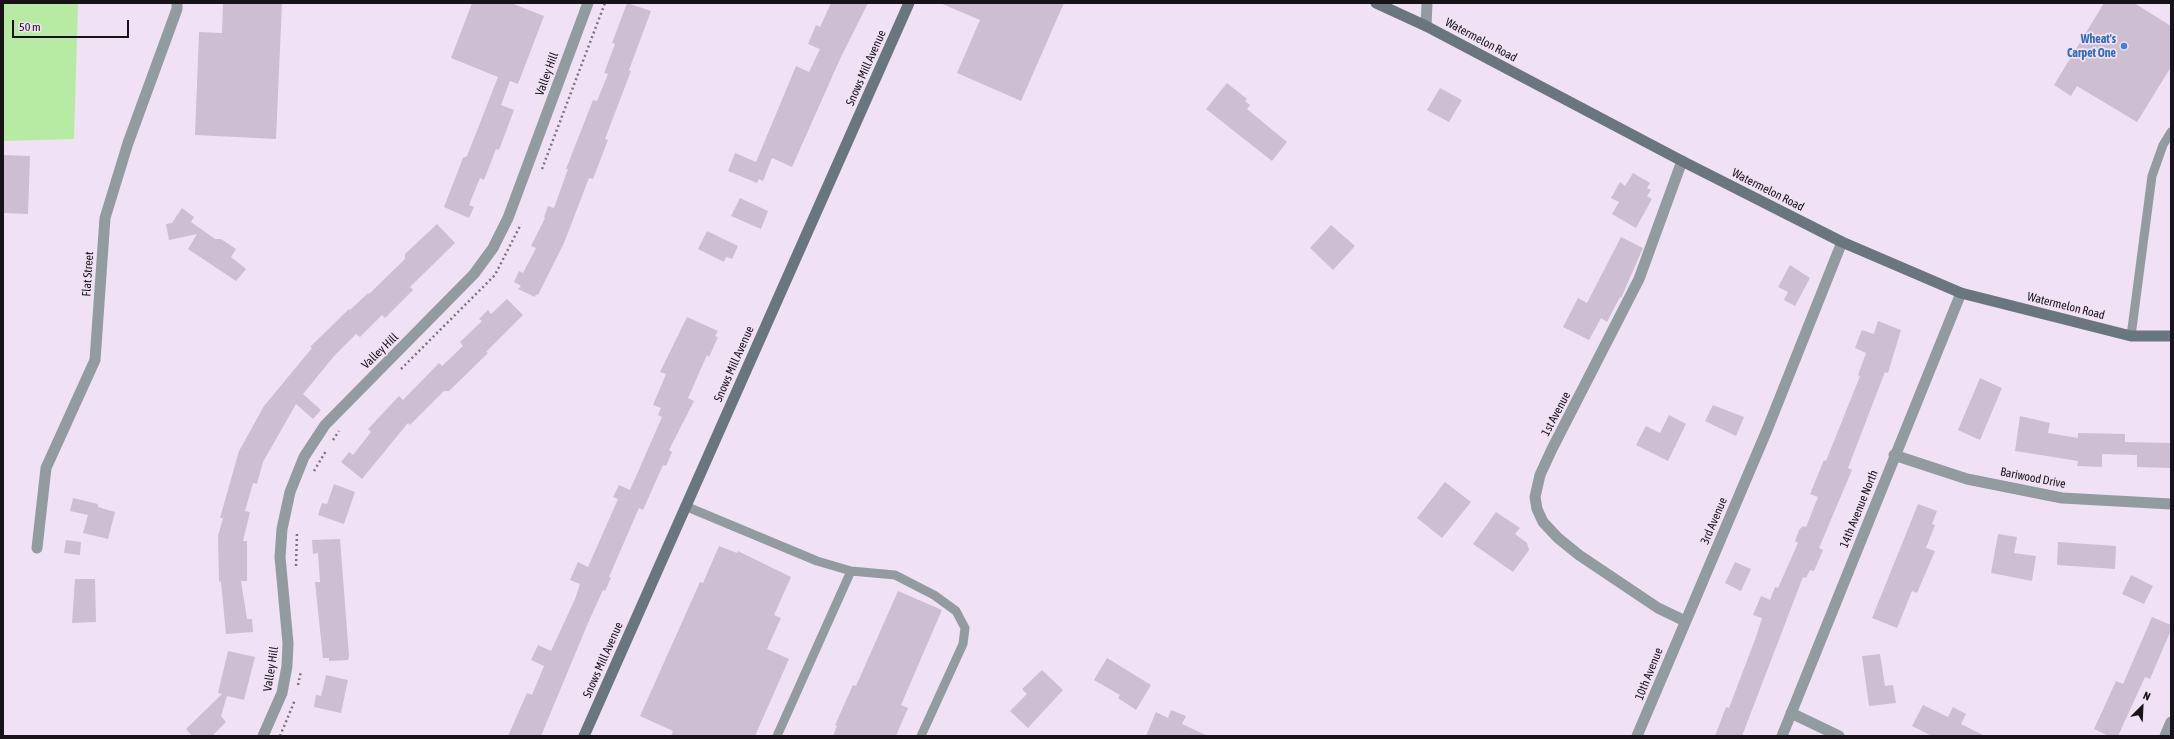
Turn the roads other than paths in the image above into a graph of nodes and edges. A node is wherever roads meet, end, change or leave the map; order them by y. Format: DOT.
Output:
graph roads {
  1 [pos="177,3"];
  2 [pos="588,3"];
  3 [pos="909,3"];
  4 [pos="1376,3"];
  5 [pos="1427,3"];
  6 [pos="1426,26"];
  7 [pos="2171,132"];
  8 [pos="1682,161"];
  9 [pos="1842,242"];
  10 [pos="1961,293"];
  11 [pos="2131,336"];
  12 [pos="2171,336"];
  13 [pos="1894,455"];
  14 [pos="2171,504"];
  15 [pos="686,506"];
  16 [pos="37,548"];
  17 [pos="851,570"];
  18 [pos="1685,621"];
  19 [pos="1791,713"];
  20 [pos="2171,722"];
  21 [pos="263,736"];
  22 [pos="584,736"];
  23 [pos="777,736"];
  24 [pos="921,736"];
  25 [pos="1637,736"];
  26 [pos="1782,736"];
  27 [pos="1839,736"];
  28 [pos="2165,736"];
  1 -- 16 [label="street, Flat Street"];
  2 -- 21 [label="street, Valley Hill"];
  3 -- 15 [label="main road, Snows Mill Avenue"];
  4 -- 6 [label="main road, Watermelon Road"];
  5 -- 6 [label="street"];
  6 -- 8 [label="main road, Watermelon Road"];
  7 -- 11 [label="lane"];
  8 -- 9 [label="main road, Watermelon Road"];
  8 -- 18 [label="street, 1st Avenue"];
  9 -- 10 [label="main road, Watermelon Road"];
  9 -- 18 [label="street, 3rd Avenue"];
  10 -- 11 [label="main road, Watermelon Road"];
  10 -- 13 [label="street, 14th Avenue North"];
  11 -- 12 [label="main road, Watermelon Road"];
  13 -- 14 [label="street, Bariwood Drive"];
  13 -- 19 [label="street, 14th Avenue North"];
  15 -- 17 [label="lane"];
  15 -- 22 [label="main road, Snows Mill Avenue"];
  17 -- 23 [label="lane"];
  17 -- 24 [label="lane"];
  18 -- 25 [label="street, 10th Avenue"];
  19 -- 26 [label="street, 14th Avenue North"];
  19 -- 27 [label="street"];
  20 -- 28 [label="street"];
}
